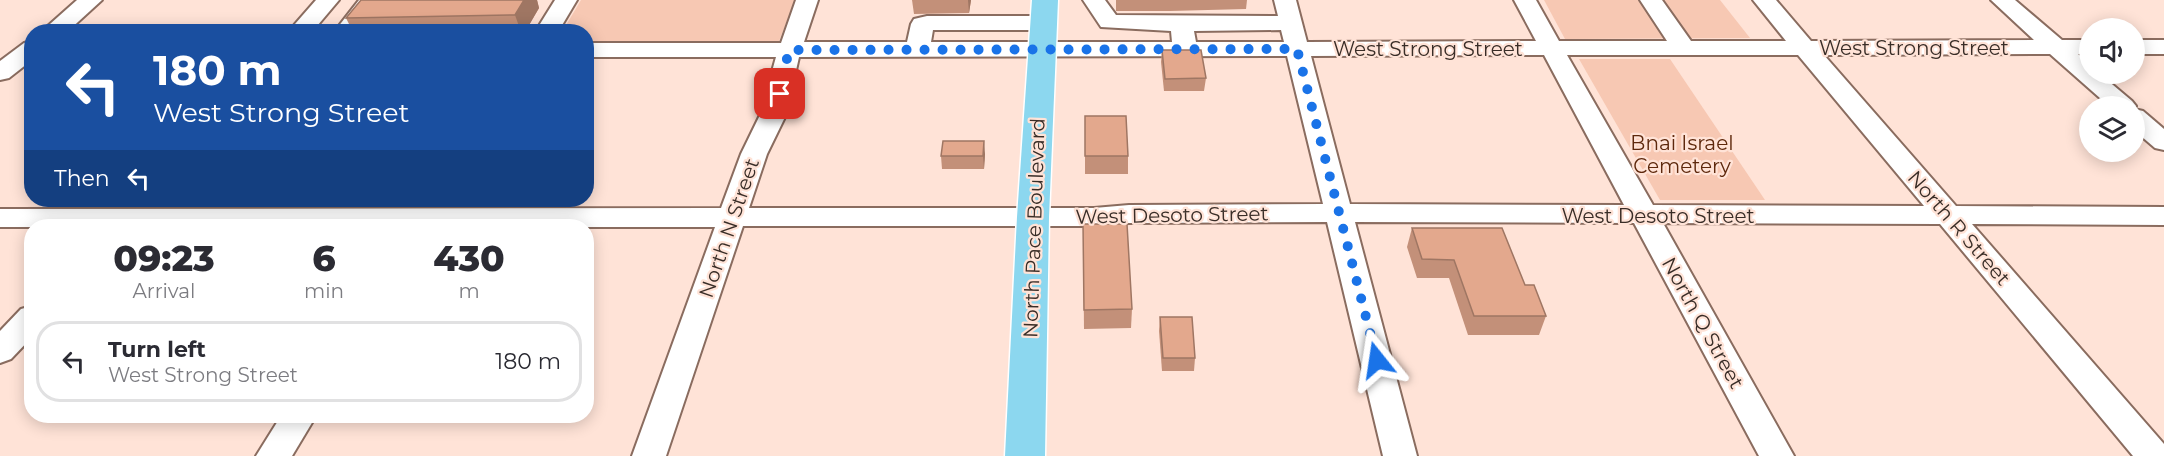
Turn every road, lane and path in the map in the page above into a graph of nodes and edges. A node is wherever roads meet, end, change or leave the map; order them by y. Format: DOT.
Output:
graph roads {
  1 [pos="90,0"];
  2 [pos="328,0"];
  3 [pos="370,0"];
  4 [pos="566,0"];
  5 [pos="807,0"];
  6 [pos="1094,0"];
  7 [pos="1525,0"];
  8 [pos="1652,0"];
  9 [pos="1764,0"];
  10 [pos="2002,0"];
  11 [pos="986,11"];
  12 [pos="62,24"];
  13 [pos="306,24"];
  14 [pos="351,24"];
  15 [pos="551,24"];
  16 [pos="1043,24"];
  17 [pos="1181,24"];
  18 [pos="1291,24"];
  19 [pos="2056,47"];
  20 [pos="2079,47"];
  21 [pos="2145,47"];
  22 [pos="2164,47"];
  23 [pos="1552,48"];
  24 [pos="1684,48"];
  25 [pos="1805,48"];
  26 [pos="0,49"];
  27 [pos="24,49"];
  28 [pos="918,49"];
  29 [pos="1185,49"];
  30 [pos="594,50"];
  31 [pos="790,50"];
  32 [pos="24,54"];
  33 [pos="0,73"];
  34 [pos="2112,96"];
  35 [pos="2145,126"];
  36 [pos="2164,142"];
  37 [pos="428,214"];
  38 [pos="128,215"];
  39 [pos="1340,215"];
  40 [pos="1644,216"];
  41 [pos="1949,216"];
  42 [pos="2164,216"];
  43 [pos="732,217"];
  44 [pos="1033,217"];
  45 [pos="0,218"];
  46 [pos="24,326"];
  47 [pos="0,351"];
  48 [pos="294,423"];
  49 [pos="273,456"];
  50 [pos="649,456"];
  51 [pos="1025,456"];
  52 [pos="1400,456"];
  53 [pos="1777,456"];
  54 [pos="2154,456"];
  1 -- 12 [label="street"];
  2 -- 13 [label="street"];
  3 -- 14 [label="street"];
  4 -- 15 [label="street"];
  5 -- 31 [label="street, North N Street"];
  6 -- 17 [label="street"];
  7 -- 23 [label="street, North Q Street"];
  8 -- 24 [label="street"];
  9 -- 25 [label="street, North R Street"];
  10 -- 19 [label="street"];
  11 -- 16 [label="street"];
  11 -- 28 [label="street"];
  16 -- 28 [label="street, West Strong Street"];
  16 -- 29 [label="street, West Strong Street"];
  16 -- 44 [label="main road, North Pace Boulevard"];
  17 -- 18 [label="street"];
  17 -- 29 [label="street"];
  18 -- 23 [label="street, West Strong Street"];
  18 -- 29 [label="street, West Strong Street"];
  18 -- 39 [label="street"];
  19 -- 20 [label="street, West Strong Street"];
  19 -- 25 [label="street, West Strong Street"];
  19 -- 34 [label="street"];
  21 -- 22 [label="street"];
  23 -- 24 [label="street, West Strong Street"];
  23 -- 40 [label="street, North Q Street"];
  24 -- 25 [label="street, West Strong Street"];
  25 -- 41 [label="street, North R Street"];
  26 -- 27 [label="street"];
  28 -- 31 [label="street, West Strong Street"];
  30 -- 31 [label="street, West Strong Street"];
  31 -- 43 [label="street, North N Street"];
  32 -- 33 [label="street"];
  35 -- 36 [label="street"];
  37 -- 38 [label="street, West Desoto Street"];
  37 -- 43 [label="street, West Desoto Street"];
  38 -- 45 [label="street, West Desoto Street"];
  39 -- 40 [label="street, West Desoto Street"];
  39 -- 44 [label="street, West Desoto Street"];
  39 -- 52 [label="street"];
  40 -- 41 [label="street, West Desoto Street"];
  40 -- 53 [label="street, North Q Street"];
  41 -- 42 [label="street, West Desoto Street"];
  41 -- 54 [label="street, North R Street"];
  43 -- 44 [label="street, West Desoto Street"];
  43 -- 50 [label="street, North N Street"];
  44 -- 51 [label="main road, North Pace Boulevard"];
  46 -- 47 [label="street"];
  48 -- 49 [label="street"];
}
